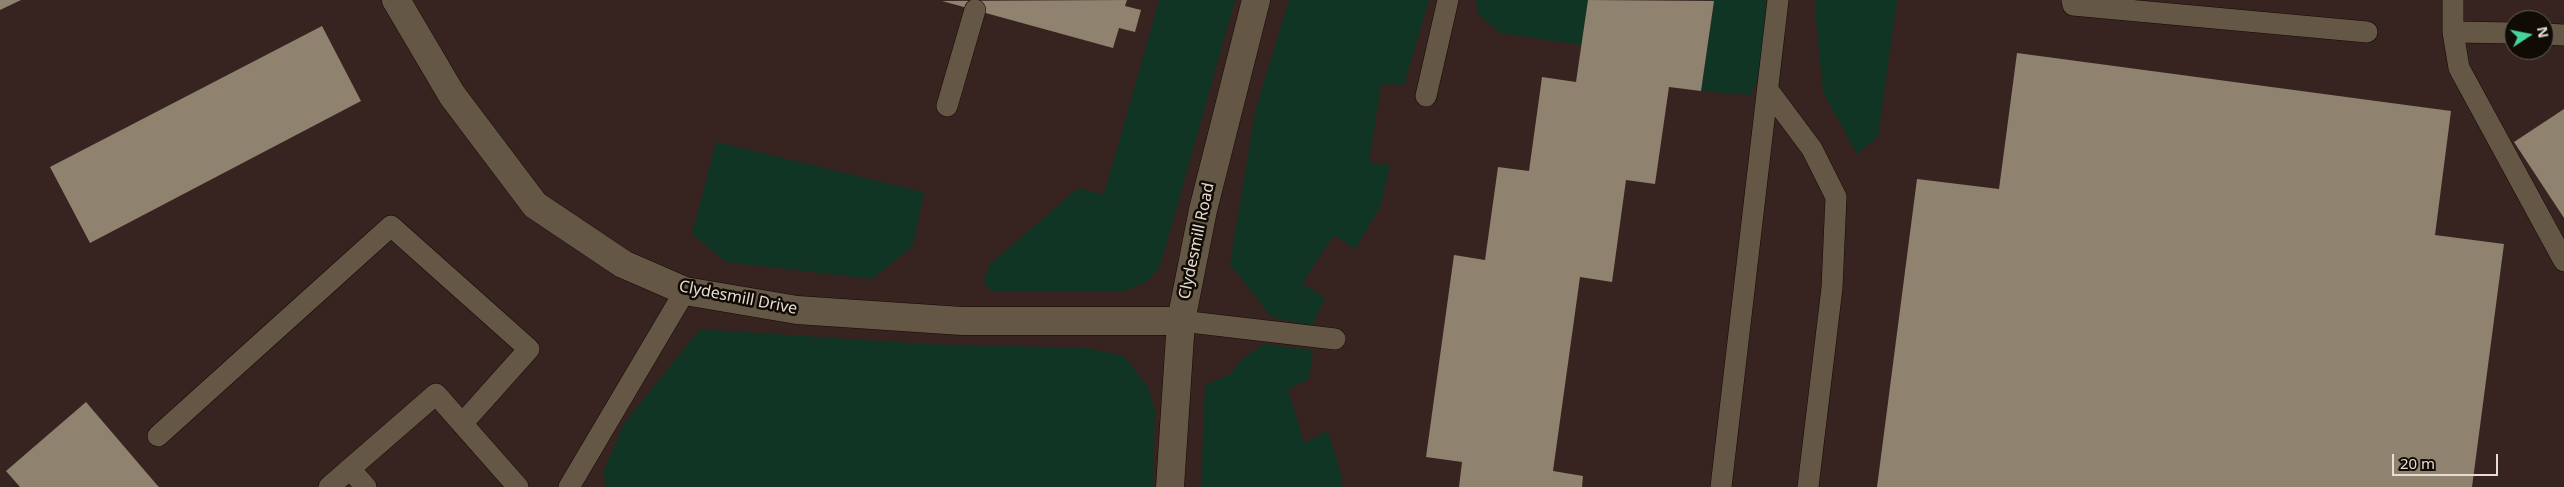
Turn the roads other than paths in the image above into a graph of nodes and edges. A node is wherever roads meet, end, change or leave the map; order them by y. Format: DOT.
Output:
graph roads {
  1 [pos="396,0"];
  2 [pos="1256,0"];
  3 [pos="1448,0"];
  4 [pos="1778,0"];
  5 [pos="2072,0"];
  6 [pos="2453,0"];
  7 [pos="975,10"];
  8 [pos="2367,32"];
  9 [pos="2453,32"];
  10 [pos="2504,33"];
  11 [pos="1768,90"];
  12 [pos="1426,96"];
  13 [pos="947,106"];
  14 [pos="2564,261"];
  15 [pos="685,291"];
  16 [pos="1181,321"];
  17 [pos="1335,339"];
  18 [pos="462,424"];
  19 [pos="158,436"];
  20 [pos="350,469"];
  21 [pos="329,487"];
  22 [pos="366,487"];
  23 [pos="518,487"];
  24 [pos="569,487"];
  25 [pos="1170,487"];
  26 [pos="1720,487"];
  27 [pos="1808,487"];
  1 -- 15 [label="street, Clydesmill Drive"];
  2 -- 16 [label="street, Clydesmill Road"];
  3 -- 12 [label="lane"];
  4 -- 11 [label="lane"];
  5 -- 8 [label="lane"];
  6 -- 9 [label="lane"];
  7 -- 13 [label="lane"];
  9 -- 10 [label="lane"];
  9 -- 14 [label="lane"];
  11 -- 26 [label="lane"];
  11 -- 27 [label="lane"];
  15 -- 16 [label="street, Clydesmill Drive"];
  15 -- 24 [label="lane"];
  16 -- 17 [label="lane"];
  16 -- 25 [label="street, Clydesmill Road"];
  18 -- 19 [label="lane"];
  18 -- 20 [label="lane"];
  18 -- 23 [label="lane"];
  20 -- 21 [label="lane"];
  20 -- 22 [label="lane"];
}
